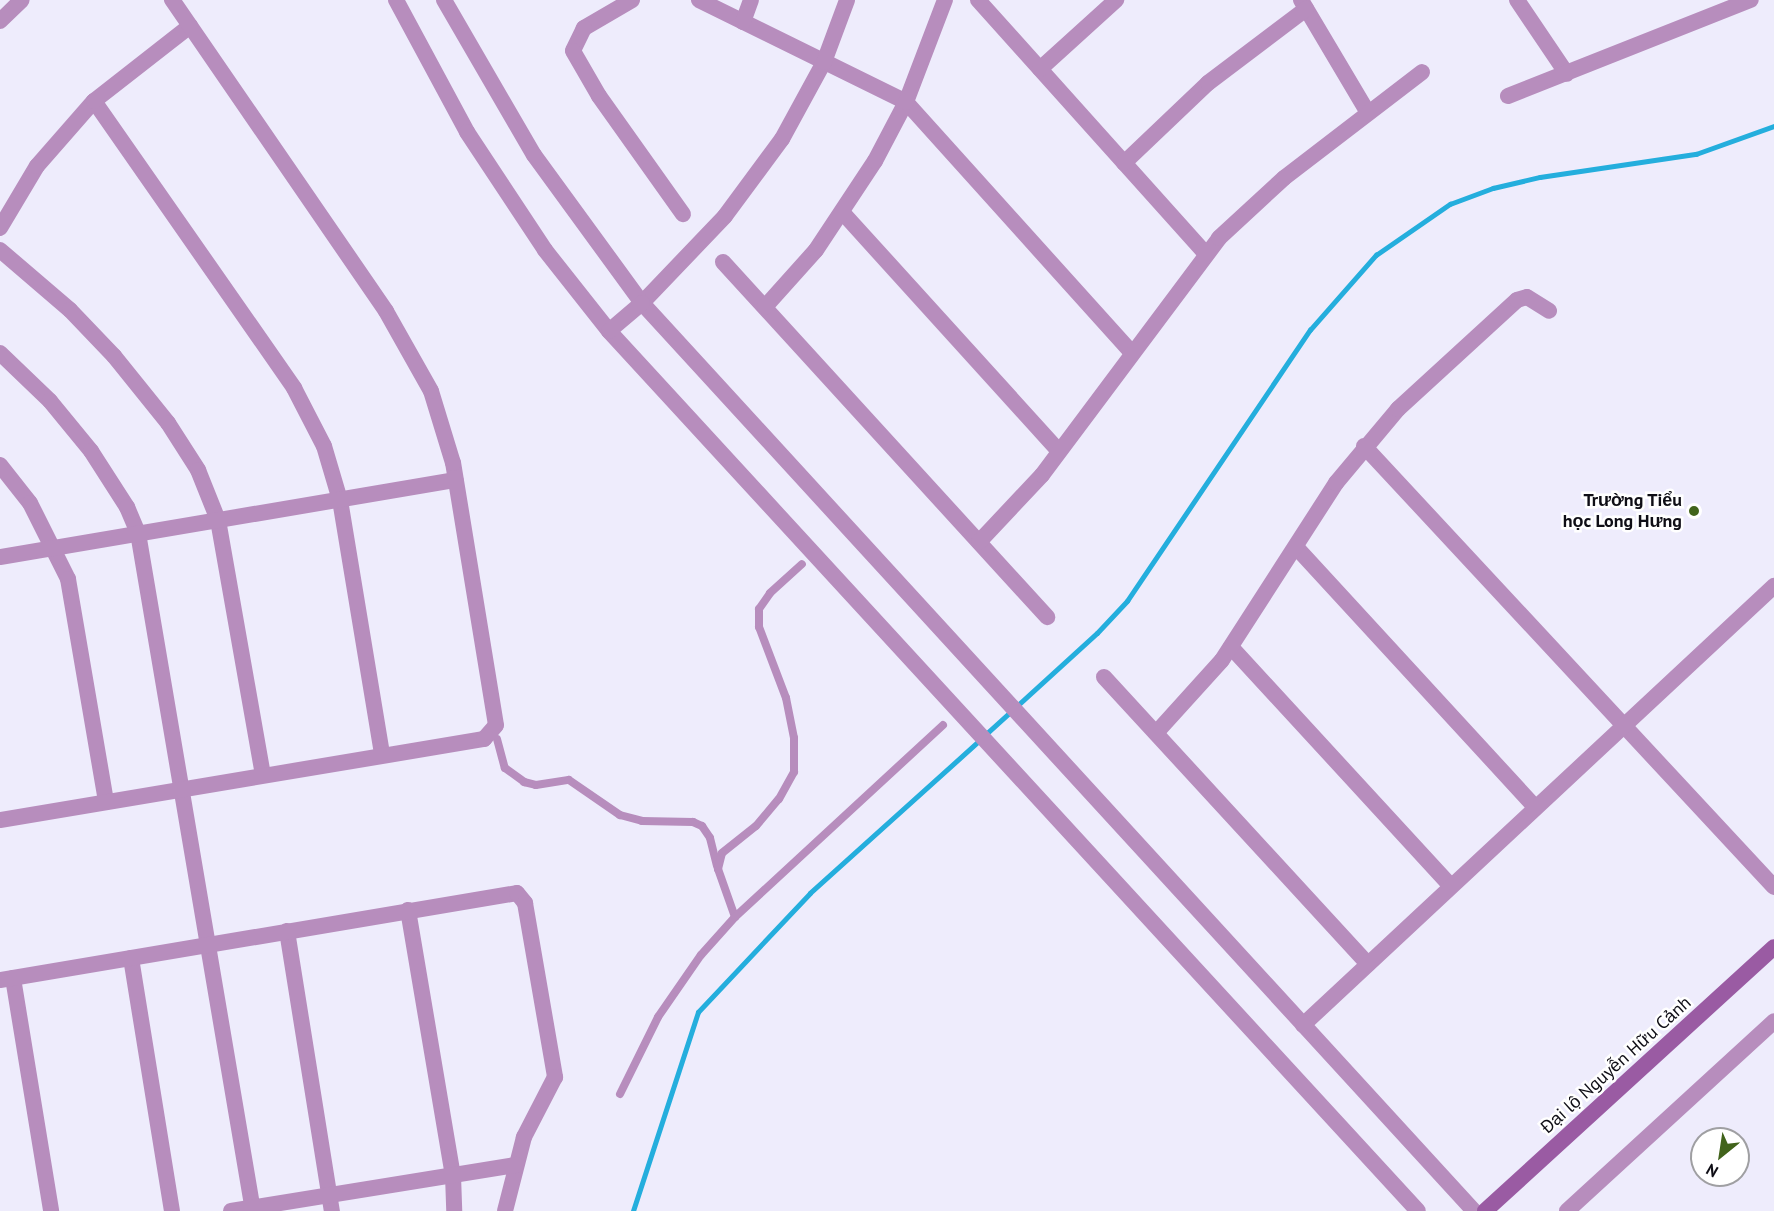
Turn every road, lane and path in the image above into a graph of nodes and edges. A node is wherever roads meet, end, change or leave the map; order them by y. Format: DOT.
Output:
graph roads {
  1 [pos="22,0"];
  2 [pos="172,0"];
  3 [pos="396,0"];
  4 [pos="444,0"];
  5 [pos="632,0"];
  6 [pos="699,0"];
  7 [pos="751,0"];
  8 [pos="847,0"];
  9 [pos="945,0"];
  10 [pos="978,0"];
  11 [pos="1116,0"];
  12 [pos="1517,0"];
  13 [pos="1751,0"];
  14 [pos="1304,5"];
  15 [pos="0,21"];
  16 [pos="743,22"];
  17 [pos="190,26"];
  18 [pos="824,62"];
  19 [pos="1040,69"];
  20 [pos="1422,72"];
  21 [pos="1567,74"];
  22 [pos="1508,96"];
  23 [pos="94,101"];
  24 [pos="906,102"];
  25 [pos="1368,112"];
  26 [pos="1124,163"];
  27 [pos="843,213"];
  28 [pos="683,214"];
  29 [pos="0,228"];
  30 [pos="0,250"];
  31 [pos="1206,253"];
  32 [pos="723,262"];
  33 [pos="642,303"];
  34 [pos="765,308"];
  35 [pos="1549,311"];
  36 [pos="609,331"];
  37 [pos="0,353"];
  38 [pos="1132,353"];
  39 [pos="1364,446"];
  40 [pos="1059,451"];
  41 [pos="0,465"];
  42 [pos="456,480"];
  43 [pos="340,500"];
  44 [pos="218,520"];
  45 [pos="138,533"];
  46 [pos="979,542"];
  47 [pos="55,547"];
  48 [pos="1296,547"];
  49 [pos="0,557"];
  50 [pos="802,564"];
  51 [pos="1774,586"];
  52 [pos="1047,617"];
  53 [pos="1231,647"];
  54 [pos="1104,677"];
  55 [pos="1623,724"];
  56 [pos="943,725"];
  57 [pos="1156,733"];
  58 [pos="497,739"];
  59 [pos="382,755"];
  60 [pos="263,775"];
  61 [pos="182,789"];
  62 [pos="106,802"];
  63 [pos="1535,807"];
  64 [pos="0,820"];
  65 [pos="718,869"];
  66 [pos="1450,885"];
  67 [pos="1774,887"];
  68 [pos="408,910"];
  69 [pos="735,917"];
  70 [pos="287,931"];
  71 [pos="208,944"];
  72 [pos="1774,947"];
  73 [pos="131,958"];
  74 [pos="1368,964"];
  75 [pos="7,979"];
  76 [pos="1774,1021"];
  77 [pos="1303,1025"];
  78 [pos="620,1094"];
  79 [pos="516,1165"];
  80 [pos="453,1175"];
  81 [pos="332,1203"];
  82 [pos="253,1209"];
  83 [pos="51,1211"];
  84 [pos="172,1211"];
  85 [pos="231,1211"];
  86 [pos="454,1211"];
  87 [pos="505,1211"];
  88 [pos="1418,1211"];
  89 [pos="1474,1211"];
  90 [pos="1485,1211"];
  91 [pos="1566,1211"];
  1 -- 15 [label="street"];
  2 -- 17 [label="street"];
  3 -- 36 [label="street"];
  4 -- 33 [label="street"];
  5 -- 28 [label="street"];
  6 -- 16 [label="street"];
  7 -- 16 [label="street"];
  8 -- 18 [label="street"];
  9 -- 24 [label="street"];
  10 -- 19 [label="street"];
  11 -- 19 [label="street"];
  12 -- 21 [label="street"];
  13 -- 21 [label="street"];
  14 -- 25 [label="street"];
  14 -- 26 [label="street"];
  16 -- 18 [label="street"];
  17 -- 23 [label="street"];
  17 -- 42 [label="street"];
  18 -- 24 [label="street"];
  18 -- 33 [label="street"];
  19 -- 26 [label="street"];
  20 -- 25 [label="street"];
  21 -- 22 [label="street"];
  23 -- 29 [label="street"];
  23 -- 43 [label="street"];
  24 -- 27 [label="street"];
  24 -- 38 [label="street"];
  25 -- 31 [label="street"];
  26 -- 31 [label="street"];
  27 -- 34 [label="street"];
  27 -- 40 [label="street"];
  30 -- 44 [label="street"];
  31 -- 38 [label="street"];
  32 -- 34 [label="street"];
  33 -- 36 [label="street"];
  33 -- 77 [label="street"];
  34 -- 46 [label="street"];
  35 -- 39 [label="street"];
  36 -- 88 [label="street"];
  37 -- 45 [label="street"];
  38 -- 40 [label="street"];
  39 -- 48 [label="street"];
  39 -- 55 [label="street"];
  40 -- 46 [label="street"];
  41 -- 47 [label="street"];
  42 -- 43 [label="street"];
  42 -- 59 [label="street"];
  43 -- 44 [label="street"];
  43 -- 59 [label="street"];
  44 -- 45 [label="street"];
  44 -- 60 [label="street"];
  45 -- 47 [label="street"];
  45 -- 61 [label="street"];
  46 -- 52 [label="street"];
  47 -- 49 [label="street"];
  47 -- 62 [label="street"];
  48 -- 53 [label="street"];
  48 -- 63 [label="street"];
  50 -- 65 [label="lane"];
  51 -- 55 [label="street"];
  53 -- 57 [label="street"];
  53 -- 66 [label="street"];
  54 -- 57 [label="street"];
  55 -- 63 [label="street"];
  55 -- 67 [label="street"];
  56 -- 69 [label="lane"];
  57 -- 74 [label="street"];
  58 -- 65 [label="lane"];
  59 -- 60 [label="street"];
  60 -- 61 [label="street"];
  61 -- 62 [label="street"];
  61 -- 71 [label="street"];
  62 -- 64 [label="street"];
  63 -- 66 [label="street"];
  65 -- 69 [label="lane"];
  66 -- 74 [label="street"];
  68 -- 70 [label="street"];
  68 -- 79 [label="street"];
  68 -- 80 [label="street"];
  69 -- 78 [label="lane"];
  70 -- 71 [label="street"];
  70 -- 81 [label="street"];
  71 -- 73 [label="street"];
  71 -- 82 [label="street"];
  72 -- 90 [label="main road, Đại lộ Nguyễn Hữu Cảnh"];
  73 -- 75 [label="street"];
  73 -- 84 [label="street"];
  74 -- 77 [label="street"];
  75 -- 83 [label="street"];
  76 -- 91 [label="street"];
  77 -- 89 [label="street"];
  79 -- 80 [label="street"];
  79 -- 87 [label="street"];
  80 -- 81 [label="street"];
  80 -- 86 [label="street"];
  81 -- 82 [label="street"];
  82 -- 85 [label="street"];
}
